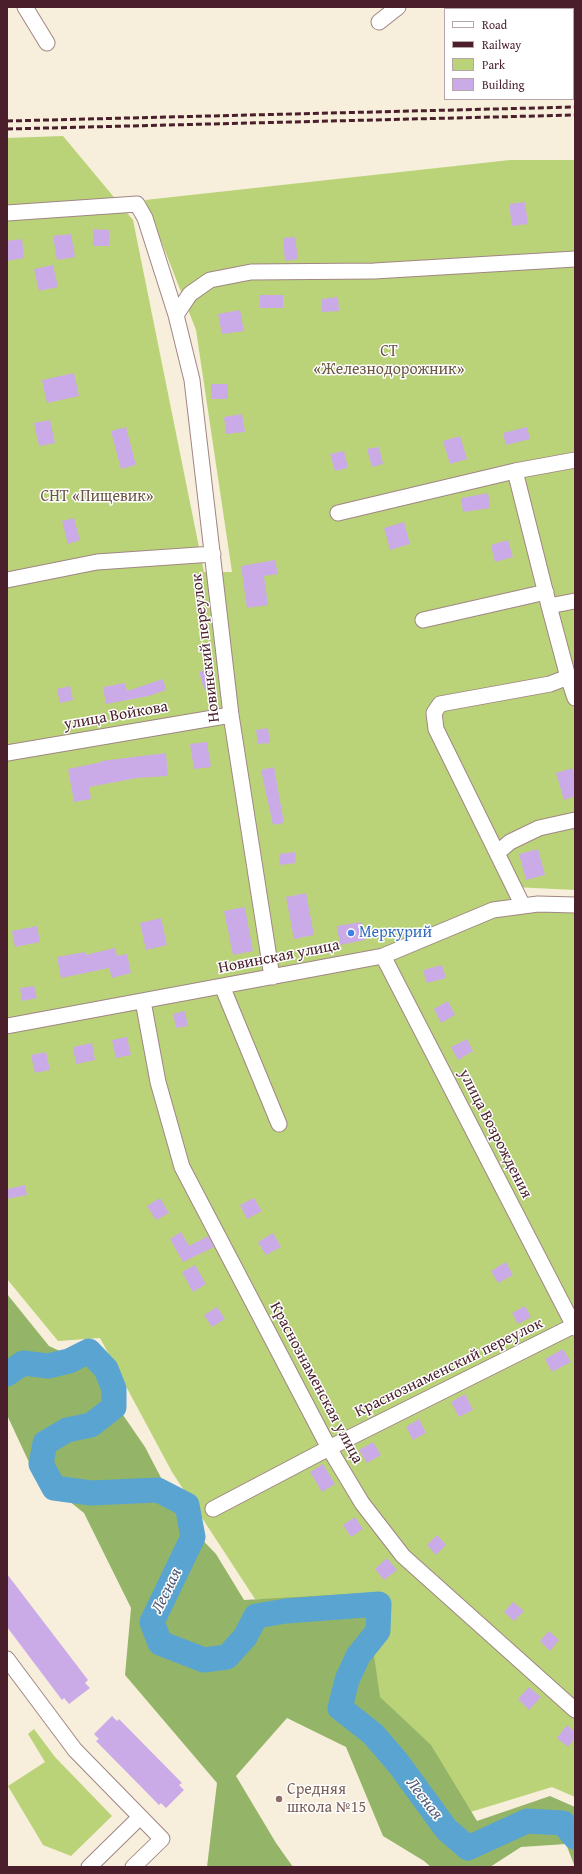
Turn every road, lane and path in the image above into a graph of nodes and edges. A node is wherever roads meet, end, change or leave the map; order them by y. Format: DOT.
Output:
graph roads {
  1 [pos="25,7"];
  2 [pos="398,7"];
  3 [pos="379,22"];
  4 [pos="47,43"];
  5 [pos="7,213"];
  6 [pos="575,259"];
  7 [pos="176,315"];
  8 [pos="575,460"];
  9 [pos="515,471"];
  10 [pos="338,513"];
  11 [pos="213,554"];
  12 [pos="7,580"];
  13 [pos="547,599"];
  14 [pos="575,601"];
  15 [pos="423,620"];
  16 [pos="568,677"];
  17 [pos="575,698"];
  18 [pos="231,715"];
  19 [pos="7,753"];
  20 [pos="575,820"];
  21 [pos="497,853"];
  22 [pos="575,905"];
  23 [pos="523,906"];
  24 [pos="384,956"];
  25 [pos="272,977"];
  26 [pos="222,986"];
  27 [pos="143,1001"];
  28 [pos="7,1026"];
  29 [pos="279,1124"];
  30 [pos="574,1327"];
  31 [pos="329,1448"];
  32 [pos="213,1509"];
  33 [pos="9,1666"];
  34 [pos="575,1710"];
  35 [pos="140,1817"];
  36 [pos="88,1867"];
  37 [pos="134,1867"];
  1 -- 4 [label="street"];
  2 -- 3 [label="street"];
  5 -- 7 [label="street, Новинский переулок"];
  6 -- 7 [label="street"];
  7 -- 11 [label="street, Новинский переулок"];
  8 -- 9 [label="street"];
  9 -- 10 [label="street"];
  9 -- 13 [label="street"];
  11 -- 12 [label="street"];
  11 -- 18 [label="street, Новинский переулок"];
  13 -- 14 [label="street"];
  13 -- 15 [label="street"];
  13 -- 16 [label="street"];
  16 -- 17 [label="street"];
  16 -- 21 [label="street"];
  18 -- 19 [label="street, улица Войкова"];
  18 -- 25 [label="street, Новинский переулок"];
  20 -- 21 [label="street"];
  21 -- 23 [label="street"];
  22 -- 23 [label="street, Новинская улица"];
  23 -- 24 [label="street, Новинская улица"];
  24 -- 25 [label="street, Новинская улица"];
  24 -- 30 [label="street, улица Возрождения"];
  25 -- 26 [label="street, Новинская улица"];
  26 -- 27 [label="street, Новинская улица"];
  26 -- 29 [label="street"];
  27 -- 28 [label="street, Новинская улица"];
  27 -- 31 [label="street, Краснознаменская улица"];
  30 -- 31 [label="street, Краснознаменский переулок"];
  31 -- 32 [label="street, Краснознаменский переулок"];
  31 -- 34 [label="street, Краснознаменская улица"];
  33 -- 35 [label="street"];
  35 -- 36 [label="street"];
  35 -- 37 [label="street"];
}
